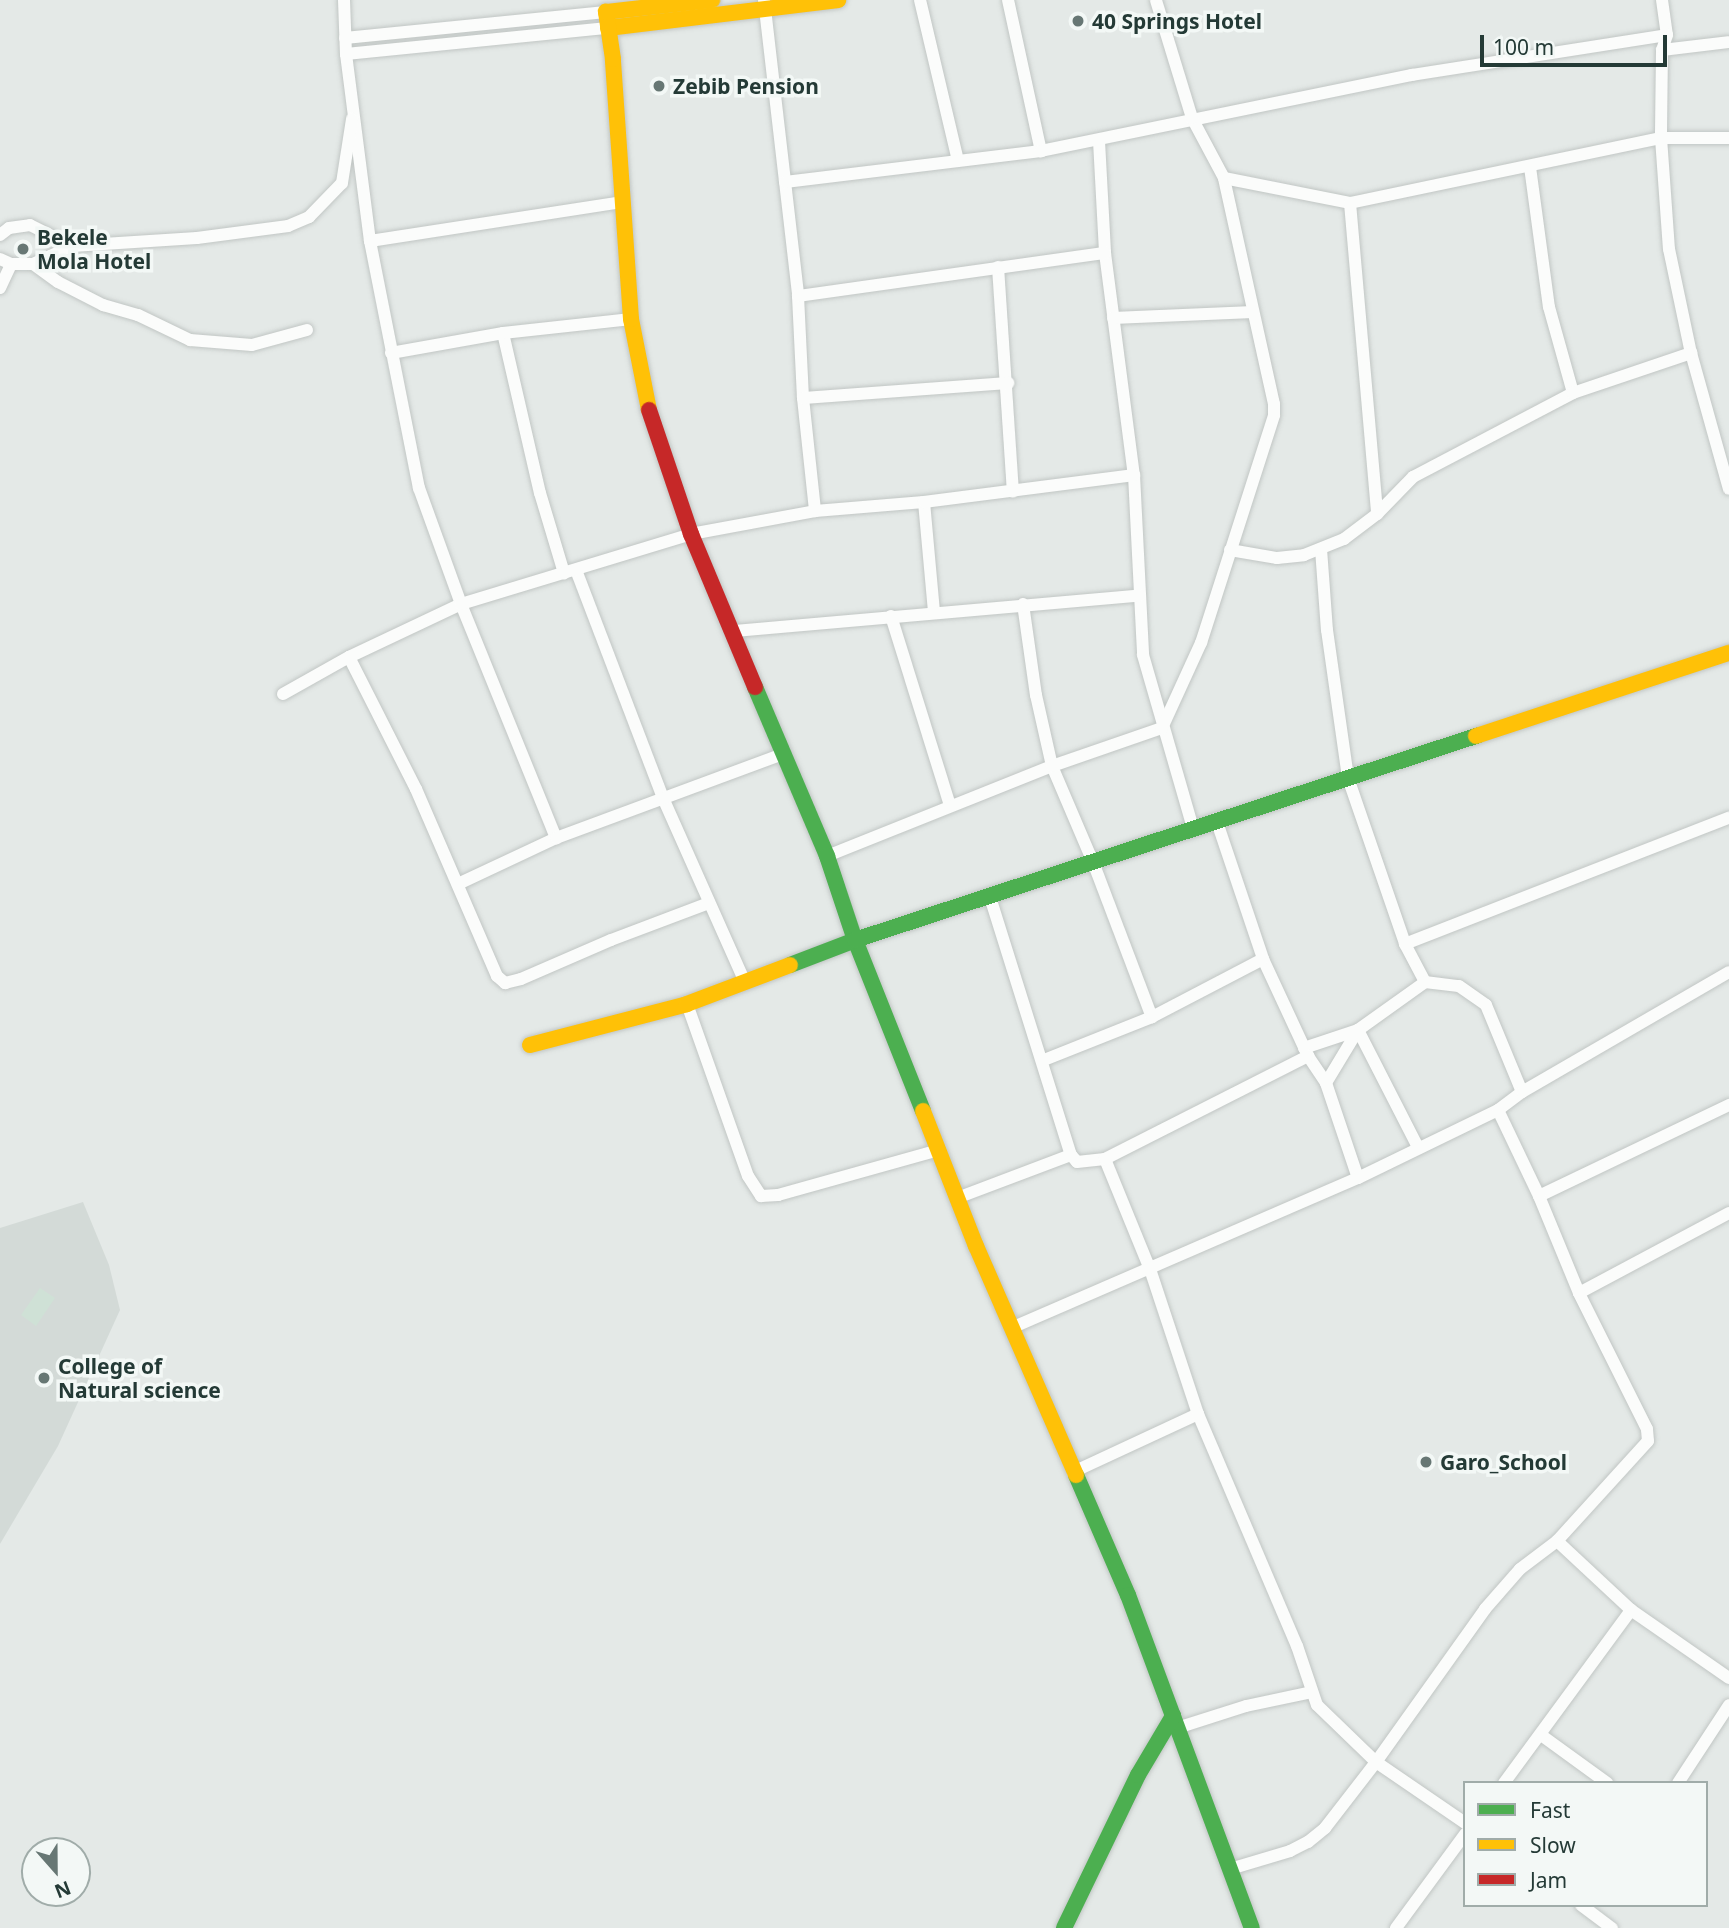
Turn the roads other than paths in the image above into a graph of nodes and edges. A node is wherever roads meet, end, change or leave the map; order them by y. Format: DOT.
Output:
graph roads {
  1 [pos="344,0"];
  2 [pos="712,0"];
  3 [pos="838,0"];
  4 [pos="920,0"];
  5 [pos="1008,0"];
  6 [pos="1156,0"];
  7 [pos="1662,0"];
  8 [pos="764,4"];
  9 [pos="607,20"];
  10 [pos="1667,35"];
  11 [pos="345,38"];
  12 [pos="1729,42"];
  13 [pos="1662,50"];
  14 [pos="346,54"];
  15 [pos="355,102"];
  16 [pos="1192,118"];
  17 [pos="1661,138"];
  18 [pos="1729,138"];
  19 [pos="1099,141"];
  20 [pos="1041,151"];
  21 [pos="958,161"];
  22 [pos="1530,167"];
  23 [pos="1224,178"];
  24 [pos="785,182"];
  25 [pos="623,202"];
  26 [pos="1350,203"];
  27 [pos="0,235"];
  28 [pos="370,241"];
  29 [pos="72,246"];
  30 [pos="1105,253"];
  31 [pos="5,262"];
  32 [pos="33,264"];
  33 [pos="998,267"];
  34 [pos="0,288"];
  35 [pos="798,296"];
  36 [pos="1253,312"];
  37 [pos="631,318"];
  38 [pos="1113,318"];
  39 [pos="307,330"];
  40 [pos="503,333"];
  41 [pos="391,353"];
  42 [pos="1691,353"];
  43 [pos="1008,383"];
  44 [pos="1573,393"];
  45 [pos="803,398"];
  46 [pos="1134,475"];
  47 [pos="1729,489"];
  48 [pos="1013,491"];
  49 [pos="924,502"];
  50 [pos="815,511"];
  51 [pos="1377,514"];
  52 [pos="691,534"];
  53 [pos="1321,549"];
  54 [pos="1230,550"];
  55 [pos="570,572"];
  56 [pos="1139,596"];
  57 [pos="461,604"];
  58 [pos="1023,604"];
  59 [pos="934,611"];
  60 [pos="891,616"];
  61 [pos="735,631"];
  62 [pos="1729,653"];
  63 [pos="349,657"];
  64 [pos="283,694"];
  65 [pos="1162,728"];
  66 [pos="783,754"];
  67 [pos="1052,765"];
  68 [pos="1348,778"];
  69 [pos="663,798"];
  70 [pos="950,806"];
  71 [pos="1729,818"];
  72 [pos="1216,820"];
  73 [pos="1192,828"];
  74 [pos="556,838"];
  75 [pos="827,856"];
  76 [pos="1093,862"];
  77 [pos="458,884"];
  78 [pos="990,897"];
  79 [pos="709,903"];
  80 [pos="855,940"];
  81 [pos="1405,944"];
  82 [pos="1263,959"];
  83 [pos="1729,972"];
  84 [pos="745,982"];
  85 [pos="1425,982"];
  86 [pos="687,1004"];
  87 [pos="1152,1017"];
  88 [pos="1358,1030"];
  89 [pos="530,1045"];
  90 [pos="1306,1052"];
  91 [pos="1044,1060"];
  92 [pos="1326,1083"];
  93 [pos="1522,1092"];
  94 [pos="1729,1105"];
  95 [pos="1498,1110"];
  96 [pos="1418,1147"];
  97 [pos="939,1150"];
  98 [pos="1071,1155"];
  99 [pos="1105,1158"];
  100 [pos="1358,1178"];
  101 [pos="1539,1196"];
  102 [pos="957,1198"];
  103 [pos="1729,1213"];
  104 [pos="1150,1269"];
  105 [pos="1578,1293"];
  106 [pos="1011,1328"];
  107 [pos="1198,1414"];
  108 [pos="1073,1472"];
  109 [pos="1557,1541"];
  110 [pos="1631,1610"];
  111 [pos="1729,1678"];
  112 [pos="1312,1692"];
  113 [pos="1729,1705"];
  114 [pos="1175,1722"];
  115 [pos="1541,1735"];
  116 [pos="1376,1762"];
  117 [pos="1506,1781"];
  118 [pos="1604,1781"];
  119 [pos="1679,1781"];
  120 [pos="1463,1822"];
  121 [pos="1463,1837"];
  122 [pos="1230,1870"];
  123 [pos="1590,1908"];
  124 [pos="1065,1928"];
  125 [pos="1252,1928"];
  126 [pos="1396,1928"];
  127 [pos="1612,1928"];
  1 -- 11 [label="street"];
  2 -- 9 [label="street"];
  3 -- 8 [label="street"];
  4 -- 21 [label="street"];
  5 -- 20 [label="street"];
  6 -- 16 [label="street"];
  7 -- 10 [label="street"];
  8 -- 9 [label="street"];
  8 -- 24 [label="street"];
  9 -- 11 [label="street"];
  9 -- 14 [label="street"];
  9 -- 25 [label="street"];
  10 -- 13 [label="street"];
  10 -- 16 [label="street"];
  11 -- 14 [label="street"];
  12 -- 13 [label="street"];
  13 -- 17 [label="street"];
  14 -- 15 [label="street"];
  15 -- 28 [label="street"];
  15 -- 29 [label="street"];
  16 -- 19 [label="street"];
  16 -- 23 [label="street"];
  17 -- 18 [label="street"];
  17 -- 22 [label="street"];
  17 -- 42 [label="street"];
  19 -- 20 [label="street"];
  19 -- 30 [label="street"];
  20 -- 21 [label="street"];
  21 -- 24 [label="street"];
  22 -- 26 [label="street"];
  22 -- 44 [label="street"];
  23 -- 26 [label="street"];
  23 -- 36 [label="street"];
  24 -- 35 [label="street"];
  25 -- 28 [label="street"];
  25 -- 37 [label="street"];
  26 -- 51 [label="street"];
  27 -- 29 [label="street"];
  28 -- 41 [label="street"];
  29 -- 32 [label="street"];
  30 -- 33 [label="street"];
  30 -- 38 [label="street"];
  31 -- 32 [label="street"];
  31 -- 34 [label="street"];
  32 -- 39 [label="street"];
  33 -- 35 [label="street"];
  33 -- 43 [label="street"];
  35 -- 45 [label="street"];
  36 -- 38 [label="street"];
  36 -- 54 [label="street"];
  37 -- 40 [label="street"];
  37 -- 52 [label="street"];
  38 -- 46 [label="street"];
  40 -- 41 [label="street"];
  40 -- 55 [label="street"];
  41 -- 57 [label="street"];
  42 -- 44 [label="street"];
  42 -- 47 [label="street"];
  43 -- 45 [label="street"];
  43 -- 48 [label="street"];
  44 -- 51 [label="street"];
  45 -- 50 [label="street"];
  46 -- 48 [label="street"];
  46 -- 56 [label="street"];
  48 -- 49 [label="street"];
  49 -- 50 [label="street"];
  49 -- 59 [label="street"];
  50 -- 52 [label="street"];
  51 -- 53 [label="street"];
  52 -- 55 [label="street"];
  52 -- 61 [label="street"];
  53 -- 54 [label="street"];
  53 -- 68 [label="street"];
  54 -- 65 [label="street"];
  55 -- 57 [label="street"];
  55 -- 69 [label="street"];
  56 -- 58 [label="street"];
  56 -- 65 [label="street"];
  57 -- 63 [label="street"];
  57 -- 74 [label="street"];
  58 -- 59 [label="street"];
  58 -- 67 [label="street"];
  59 -- 60 [label="street"];
  60 -- 61 [label="street"];
  60 -- 70 [label="street"];
  61 -- 66 [label="street"];
  62 -- 68 [label="street"];
  63 -- 64 [label="street"];
  63 -- 77 [label="street"];
  65 -- 67 [label="street"];
  65 -- 73 [label="street"];
  66 -- 69 [label="street"];
  66 -- 75 [label="street"];
  67 -- 70 [label="street"];
  67 -- 76 [label="street"];
  68 -- 72 [label="street"];
  68 -- 81 [label="street"];
  69 -- 74 [label="street"];
  69 -- 79 [label="street"];
  70 -- 75 [label="street"];
  71 -- 81 [label="street"];
  72 -- 73 [label="street"];
  72 -- 82 [label="street"];
  73 -- 76 [label="street"];
  74 -- 77 [label="street"];
  75 -- 80 [label="street"];
  76 -- 78 [label="street"];
  76 -- 87 [label="street"];
  77 -- 79 [label="street"];
  78 -- 80 [label="street"];
  78 -- 91 [label="street"];
  79 -- 84 [label="street"];
  80 -- 84 [label="street"];
  80 -- 97 [label="street"];
  81 -- 85 [label="street"];
  82 -- 87 [label="street"];
  82 -- 90 [label="street"];
  83 -- 93 [label="street"];
  84 -- 86 [label="street"];
  85 -- 88 [label="street"];
  85 -- 93 [label="street"];
  86 -- 89 [label="street"];
  86 -- 97 [label="street"];
  87 -- 91 [label="street"];
  88 -- 90 [label="street"];
  88 -- 92 [label="street"];
  88 -- 96 [label="street"];
  90 -- 92 [label="street"];
  90 -- 99 [label="street"];
  91 -- 98 [label="street"];
  92 -- 100 [label="street"];
  93 -- 95 [label="street"];
  94 -- 101 [label="street"];
  95 -- 96 [label="street"];
  95 -- 101 [label="street"];
  96 -- 100 [label="street"];
  97 -- 102 [label="street"];
  98 -- 99 [label="street"];
  98 -- 102 [label="street"];
  99 -- 104 [label="street"];
  100 -- 104 [label="street"];
  101 -- 105 [label="street"];
  102 -- 106 [label="street"];
  103 -- 105 [label="street"];
  104 -- 106 [label="street"];
  104 -- 107 [label="street"];
  105 -- 109 [label="street"];
  106 -- 108 [label="street"];
  107 -- 108 [label="street"];
  107 -- 112 [label="street"];
  108 -- 114 [label="street"];
  109 -- 110 [label="street"];
  109 -- 116 [label="street"];
  110 -- 111 [label="street"];
  110 -- 115 [label="street"];
  112 -- 114 [label="street"];
  112 -- 116 [label="street"];
  113 -- 119 [label="street"];
  114 -- 122 [label="street"];
  114 -- 124 [label="street"];
  115 -- 117 [label="street"];
  115 -- 118 [label="street"];
  116 -- 120 [label="street"];
  116 -- 122 [label="street"];
  121 -- 126 [label="street"];
  122 -- 125 [label="street"];
  123 -- 127 [label="street"];
}
